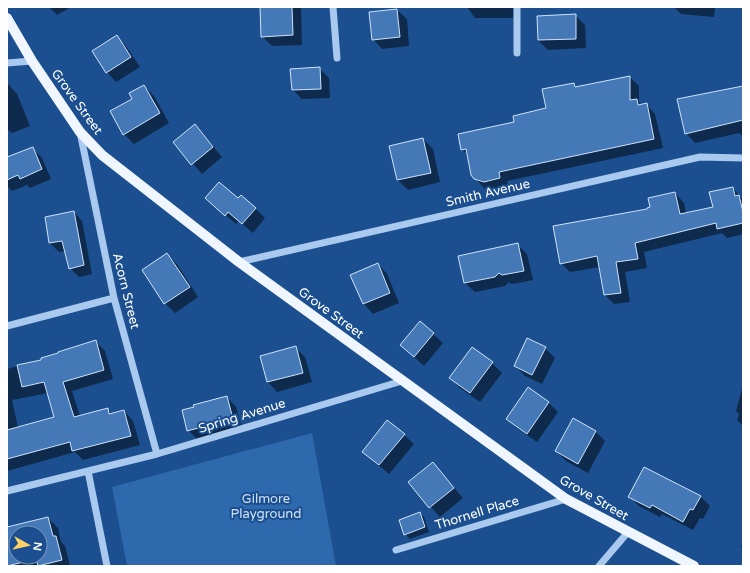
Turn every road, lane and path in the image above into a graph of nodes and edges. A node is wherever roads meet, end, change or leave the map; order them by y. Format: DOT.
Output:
graph roads {
  1 [pos="332,7"];
  2 [pos="517,7"];
  3 [pos="7,18"];
  4 [pos="517,53"];
  5 [pos="337,58"];
  6 [pos="32,61"];
  7 [pos="7,63"];
  8 [pos="80,132"];
  9 [pos="743,158"];
  10 [pos="239,262"];
  11 [pos="114,298"];
  12 [pos="7,326"];
  13 [pos="402,381"];
  14 [pos="157,454"];
  15 [pos="88,471"];
  16 [pos="7,491"];
  17 [pos="566,499"];
  18 [pos="628,532"];
  19 [pos="396,550"];
  20 [pos="107,566"];
  21 [pos="599,566"];
  22 [pos="694,566"];
  1 -- 5 [label="street"];
  2 -- 4 [label="street"];
  3 -- 6 [label="main road, Grove Street"];
  6 -- 7 [label="street"];
  6 -- 8 [label="main road, Grove Street"];
  8 -- 10 [label="main road, Grove Street"];
  8 -- 11 [label="street, Acorn Street"];
  9 -- 10 [label="street, Smith Avenue"];
  10 -- 13 [label="main road, Grove Street"];
  11 -- 12 [label="street"];
  11 -- 14 [label="street, Acorn Street"];
  13 -- 14 [label="street, Spring Avenue"];
  13 -- 17 [label="main road, Grove Street"];
  14 -- 15 [label="street, Spring Avenue"];
  15 -- 16 [label="street, Spring Avenue"];
  15 -- 20 [label="street"];
  17 -- 18 [label="main road, Grove Street"];
  17 -- 19 [label="street, Thornell Place"];
  18 -- 21 [label="street"];
  18 -- 22 [label="main road, Grove Street"];
}
